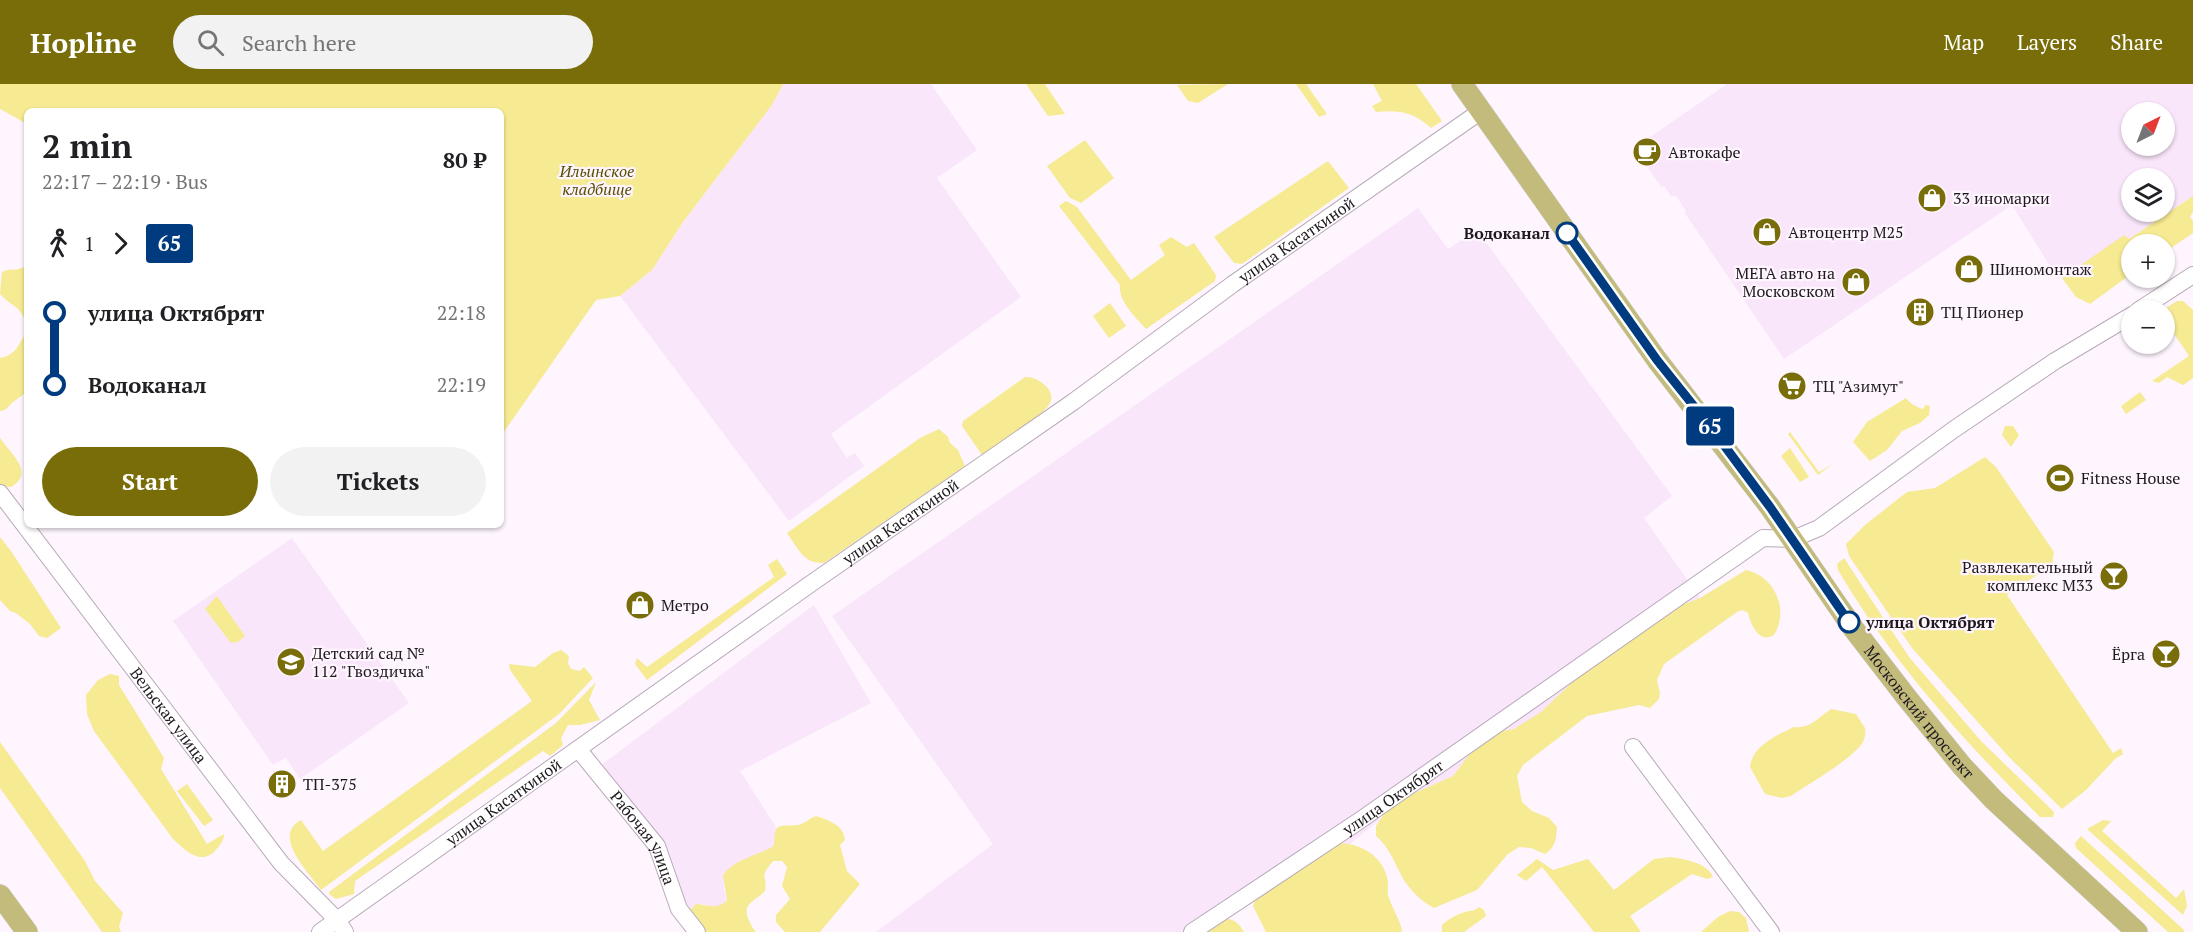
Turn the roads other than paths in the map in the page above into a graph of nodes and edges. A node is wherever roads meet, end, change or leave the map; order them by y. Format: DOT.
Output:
graph roads {
  1 [pos="1462,84"];
  2 [pos="1481,111"];
  3 [pos="2193,275"];
  4 [pos="2154,300"];
  5 [pos="2121,322"];
  6 [pos="0,493"];
  7 [pos="24,525"];
  8 [pos="27,528"];
  9 [pos="1793,539"];
  10 [pos="1634,747"];
  11 [pos="578,749"];
  12 [pos="0,895"];
  13 [pos="341,926"];
  14 [pos="27,932"];
  15 [pos="320,932"];
  16 [pos="697,932"];
  17 [pos="1192,932"];
  18 [pos="1771,932"];
  19 [pos="2137,932"];
  1 -- 2 [label="main road, Московский проспект"];
  2 -- 9 [label="main road, Московский проспект"];
  2 -- 11 [label="street, улица Касаткиной"];
  3 -- 4 [label="street"];
  5 -- 9 [label="street, улица Октябрят"];
  6 -- 7 [label="street, Вельская улица"];
  8 -- 13 [label="street, Вельская улица"];
  9 -- 17 [label="street, улица Октябрят"];
  9 -- 19 [label="main road, Московский проспект"];
  10 -- 18 [label="street"];
  11 -- 13 [label="street, улица Касаткиной"];
  11 -- 16 [label="street, Рабочая улица"];
  12 -- 14 [label="main road"];
  13 -- 15 [label="street, улица Касаткиной"];
}
